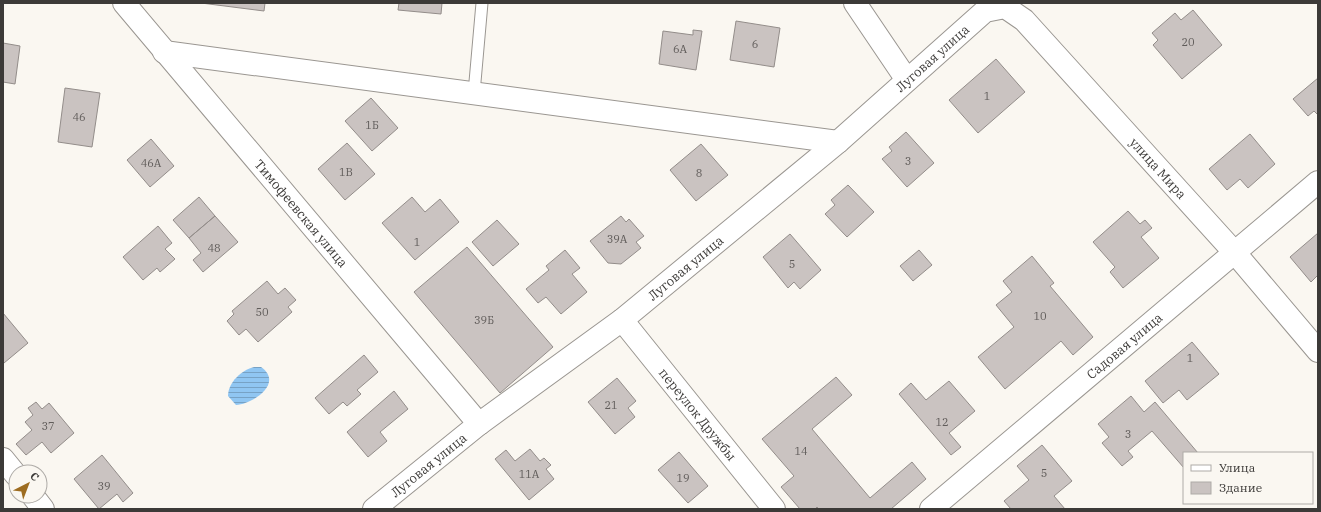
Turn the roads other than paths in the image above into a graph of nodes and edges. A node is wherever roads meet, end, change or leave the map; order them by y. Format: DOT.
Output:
graph roads {
  1 [pos="124,3"];
  2 [pos="482,3"];
  3 [pos="855,3"];
  4 [pos="985,12"];
  5 [pos="164,52"];
  6 [pos="907,80"];
  7 [pos="474,93"];
  8 [pos="838,142"];
  9 [pos="1318,182"];
  10 [pos="1235,253"];
  11 [pos="622,320"];
  12 [pos="1318,351"];
  13 [pos="479,424"];
  14 [pos="374,509"];
  15 [pos="774,509"];
  16 [pos="931,509"];
  1 -- 5 [label="street, Тимофеевская улица"];
  2 -- 7 [label="lane"];
  3 -- 6 [label="street"];
  4 -- 6 [label="street, Луговая улица"];
  4 -- 10 [label="street, улица Мира"];
  5 -- 7 [label="street"];
  5 -- 13 [label="street, Тимофеевская улица"];
  6 -- 8 [label="street, Луговая улица"];
  7 -- 8 [label="street"];
  8 -- 11 [label="street, Луговая улица"];
  9 -- 10 [label="street, Садовая улица"];
  10 -- 12 [label="street, улица Мира"];
  10 -- 16 [label="street, Садовая улица"];
  11 -- 13 [label="street, Луговая улица"];
  11 -- 15 [label="street, переулок Дружбы"];
  13 -- 14 [label="street, Луговая улица"];
}
